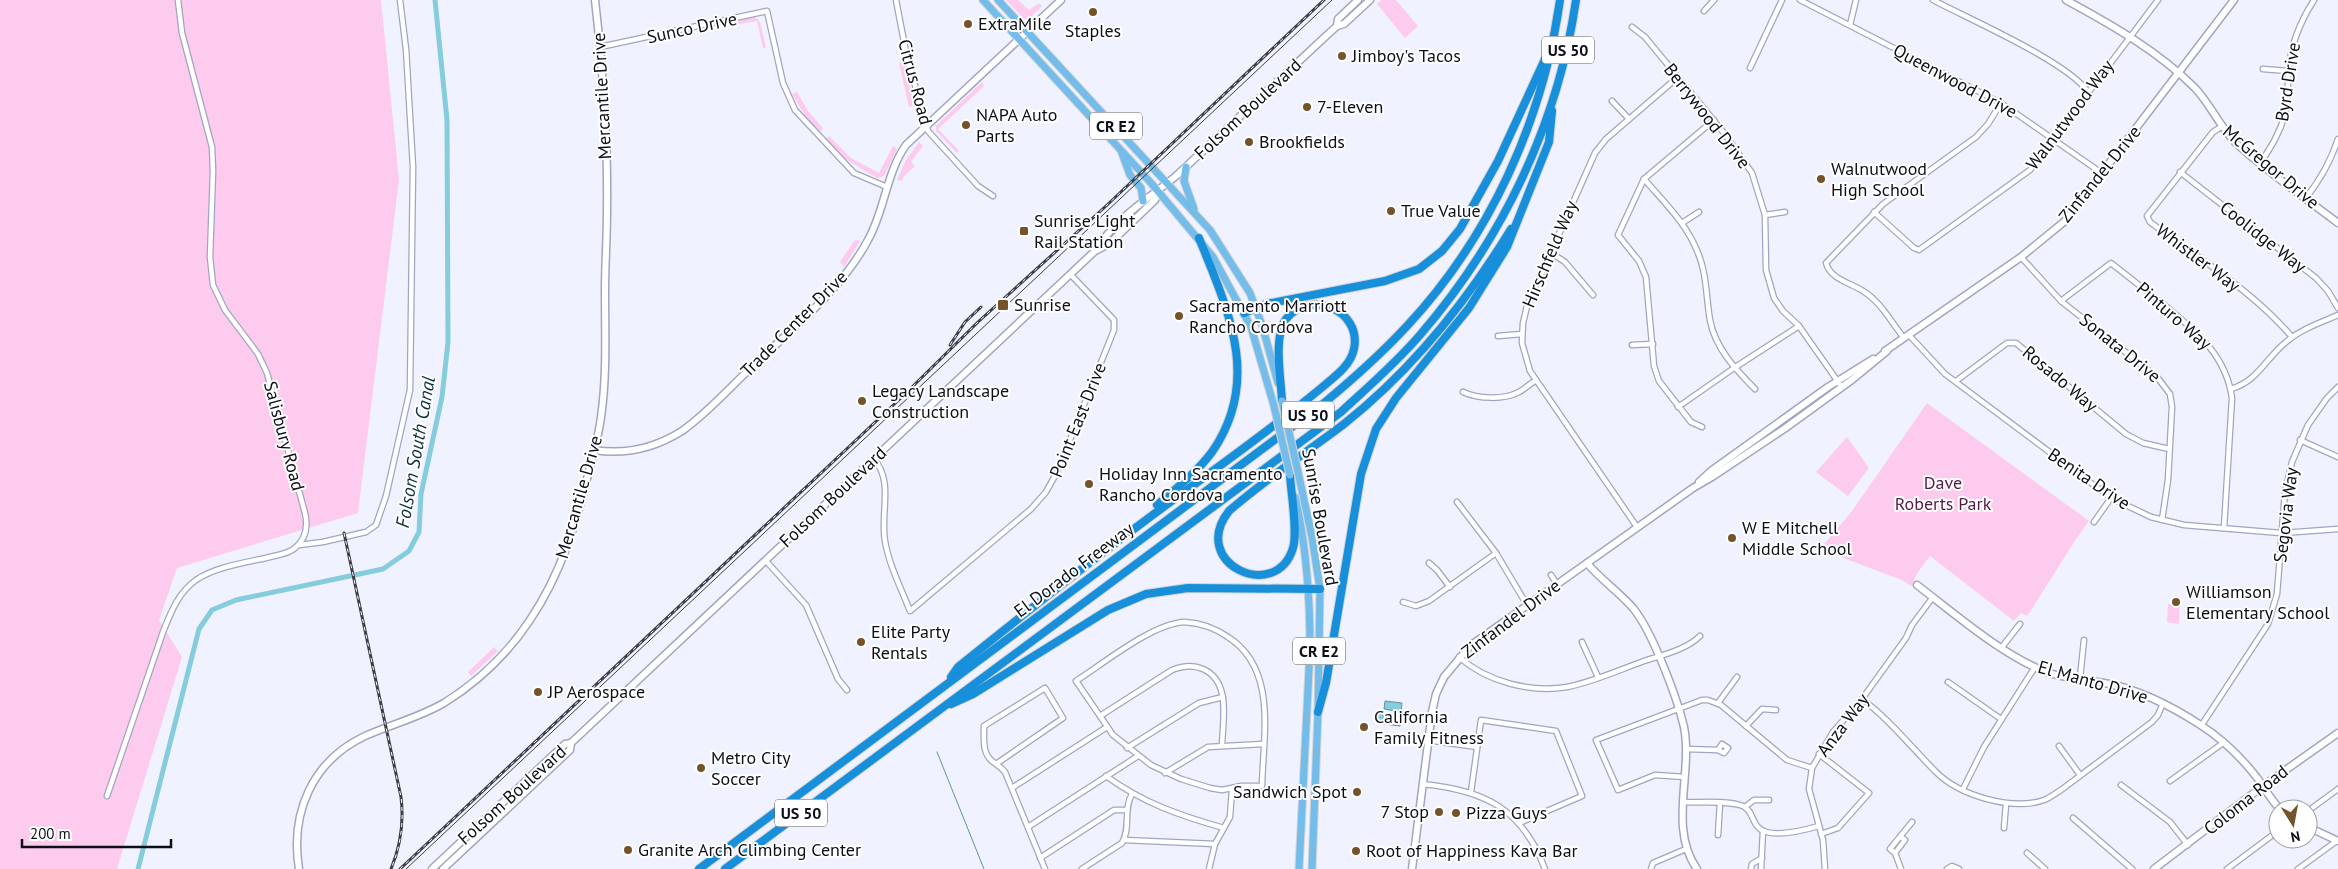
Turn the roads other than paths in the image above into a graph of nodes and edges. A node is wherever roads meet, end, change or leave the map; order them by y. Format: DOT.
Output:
graph roads {
  1 [pos="178,0"];
  2 [pos="400,0"];
  3 [pos="595,0"];
  4 [pos="896,0"];
  5 [pos="983,0"];
  6 [pos="998,0"];
  7 [pos="1060,0"];
  8 [pos="1358,0"];
  9 [pos="1370,0"];
  10 [pos="1560,0"];
  11 [pos="1576,0"];
  12 [pos="1714,0"];
  13 [pos="1782,0"];
  14 [pos="1800,0"];
  15 [pos="1856,0"];
  16 [pos="1933,0"];
  17 [pos="2066,0"];
  18 [pos="2158,0"];
  19 [pos="2234,0"];
  20 [pos="2314,0"];
  21 [pos="1704,11"];
  22 [pos="1850,25"];
  23 [pos="1337,26"];
  24 [pos="1632,27"];
  25 [pos="1027,31"];
  26 [pos="2130,36"];
  27 [pos="1018,39"];
  28 [pos="1552,46"];
  29 [pos="600,47"];
  30 [pos="1750,68"];
  31 [pos="2263,69"];
  32 [pos="2288,71"];
  33 [pos="2179,73"];
  34 [pos="1678,77"];
  35 [pos="2088,92"];
  36 [pos="1554,99"];
  37 [pos="1612,101"];
  38 [pos="2000,103"];
  39 [pos="1629,119"];
  40 [pos="1714,120"];
  41 [pos="926,126"];
  42 [pos="2221,127"];
  43 [pos="2053,138"];
  44 [pos="2338,139"];
  45 [pos="1122,153"];
  46 [pos="2261,162"];
  47 [pos="1186,167"];
  48 [pos="2180,172"];
  49 [pos="2103,174"];
  50 [pos="1644,179"];
  51 [pos="1168,183"];
  52 [pos="887,187"];
  53 [pos="1159,192"];
  54 [pos="993,196"];
  55 [pos="2306,198"];
  56 [pos="1143,201"];
  57 [pos="1524,208"];
  58 [pos="1195,212"];
  59 [pos="1699,212"];
  60 [pos="1785,212"];
  61 [pos="1874,212"];
  62 [pos="1765,215"];
  63 [pos="1682,223"];
  64 [pos="2338,223"];
  65 [pos="1199,238"];
  66 [pos="1095,251"];
  67 [pos="1550,252"];
  68 [pos="2021,258"];
  69 [pos="1071,275"];
  70 [pos="1593,295"];
  71 [pos="2061,301"];
  72 [pos="1256,307"];
  73 [pos="2338,308"];
  74 [pos="1244,313"];
  75 [pos="2338,315"];
  76 [pos="1799,326"];
  77 [pos="1522,334"];
  78 [pos="1498,336"];
  79 [pos="1907,337"];
  80 [pos="2292,337"];
  81 [pos="1653,344"];
  82 [pos="1632,345"];
  83 [pos="1734,368"];
  84 [pos="1535,380"];
  85 [pos="1956,381"];
  86 [pos="1840,384"];
  87 [pos="2338,387"];
  88 [pos="1755,389"];
  89 [pos="2231,389"];
  90 [pos="1463,392"];
  91 [pos="1282,400"];
  92 [pos="1678,407"];
  93 [pos="1702,428"];
  94 [pos="2300,440"];
  95 [pos="2169,449"];
  96 [pos="594,450"];
  97 [pos="2338,457"];
  98 [pos="874,459"];
  99 [pos="1294,474"];
  100 [pos="2111,498"];
  101 [pos="1457,502"];
  102 [pos="2162,520"];
  103 [pos="2094,522"];
  104 [pos="1637,527"];
  105 [pos="2224,528"];
  106 [pos="2338,529"];
  107 [pos="2281,533"];
  108 [pos="1117,542"];
  109 [pos="299,545"];
  110 [pos="1496,553"];
  111 [pos="766,561"];
  112 [pos="1429,563"];
  113 [pos="1587,563"];
  114 [pos="1551,575"];
  115 [pos="1557,584"];
  116 [pos="1917,585"];
  117 [pos="1450,587"];
  118 [pos="1310,589"];
  119 [pos="1320,589"];
  120 [pos="1933,597"];
  121 [pos="1402,602"];
  122 [pos="1527,605"];
  123 [pos="2020,624"];
  124 [pos="1700,636"];
  125 [pos="2084,640"];
  126 [pos="1582,642"];
  127 [pos="2002,647"];
  128 [pos="1658,656"];
  129 [pos="1459,657"];
  130 [pos="2035,667"];
  131 [pos="1598,677"];
  132 [pos="1737,677"];
  133 [pos="2080,678"];
  134 [pos="1527,679"];
  135 [pos="1948,682"];
  136 [pos="945,685"];
  137 [pos="1526,685"];
  138 [pos="847,690"];
  139 [pos="1223,697"];
  140 [pos="1862,699"];
  141 [pos="951,702"];
  142 [pos="1718,703"];
  143 [pos="2163,703"];
  144 [pos="1678,710"];
  145 [pos="1776,710"];
  146 [pos="1318,712"];
  147 [pos="1100,716"];
  148 [pos="2001,720"];
  149 [pos="1746,726"];
  150 [pos="2201,726"];
  151 [pos="1107,727"];
  152 [pos="2338,733"];
  153 [pos="1428,740"];
  154 [pos="571,743"];
  155 [pos="2223,743"];
  156 [pos="1263,744"];
  157 [pos="1222,745"];
  158 [pos="2059,746"];
  159 [pos="1477,747"];
  160 [pos="1127,748"];
  161 [pos="1686,749"];
  162 [pos="1718,750"];
  163 [pos="1819,754"];
  164 [pos="1138,756"];
  165 [pos="996,764"];
  166 [pos="1812,768"];
  167 [pos="1165,773"];
  168 [pos="1106,776"];
  169 [pos="2080,776"];
  170 [pos="1685,777"];
  171 [pos="2170,781"];
  172 [pos="1422,784"];
  173 [pos="2121,785"];
  174 [pos="2263,786"];
  175 [pos="1012,788"];
  176 [pos="2338,788"];
  177 [pos="1232,789"];
  178 [pos="1963,789"];
  179 [pos="1471,792"];
  180 [pos="1132,794"];
  181 [pos="107,796"];
  182 [pos="2273,799"];
  183 [pos="1769,800"];
  184 [pos="1684,802"];
  185 [pos="1720,803"];
  186 [pos="2318,803"];
  187 [pos="2006,804"];
  188 [pos="1745,807"];
  189 [pos="1127,810"];
  190 [pos="2073,818"];
  191 [pos="1912,822"];
  192 [pos="1519,823"];
  193 [pos="1819,826"];
  194 [pos="1028,827"];
  195 [pos="1224,828"];
  196 [pos="2004,828"];
  197 [pos="1763,831"];
  198 [pos="2318,832"];
  199 [pos="1821,834"];
  200 [pos="1718,835"];
  201 [pos="2268,838"];
  202 [pos="1124,840"];
  203 [pos="2338,841"];
  204 [pos="1215,844"];
  205 [pos="2188,844"];
  206 [pos="1686,849"];
  207 [pos="2027,853"];
  208 [pos="1040,858"];
  209 [pos="1762,858"];
  210 [pos="299,869"];
  211 [pos="432,869"];
  212 [pos="443,869"];
  213 [pos="699,869"];
  214 [pos="725,869"];
  215 [pos="1045,869"];
  216 [pos="1082,869"];
  217 [pos="1209,869"];
  218 [pos="1299,869"];
  219 [pos="1312,869"];
  220 [pos="1412,869"];
  221 [pos="1545,869"];
  222 [pos="1650,869"];
  223 [pos="1697,869"];
  224 [pos="1751,869"];
  225 [pos="1761,869"];
  226 [pos="1825,869"];
  227 [pos="1901,869"];
  228 [pos="1947,869"];
  229 [pos="1959,869"];
  230 [pos="2045,869"];
  231 [pos="2132,869"];
  232 [pos="2154,869"];
  233 [pos="2227,869"];
  234 [pos="2298,869"];
  1 -- 109 [label="street, Salisbury Road"];
  2 -- 109 [label="street"];
  3 -- 29 [label="street, Mercantile Drive"];
  4 -- 41 [label="street, Citrus Road"];
  5 -- 27 [label="main road, Sunrise Boulevard / CR E2"];
  6 -- 25 [label="main road, Sunrise Boulevard / CR E2"];
  7 -- 25 [label="street, Trade Center Drive"];
  8 -- 23 [label="street, Folsom Boulevard"];
  9 -- 23 [label="street, Folsom Boulevard"];
  10 -- 28 [label="highway, El Dorado Freeway / US 50"];
  11 -- 36 [label="highway, El Dorado Freeway / US 50"];
  12 -- 21 [label="street"];
  13 -- 30 [label="street"];
  14 -- 22 [label="street, Queenwood Drive"];
  15 -- 22 [label="street"];
  16 -- 35 [label="street"];
  17 -- 26 [label="street, McGregor Drive"];
  18 -- 26 [label="street, Walnutwood Way"];
  19 -- 33 [label="street, Zinfandel Drive"];
  20 -- 32 [label="street, Byrd Drive"];
  22 -- 38 [label="street, Queenwood Drive"];
  23 -- 47 [label="street, Folsom Boulevard"];
  24 -- 34 [label="street, Berrywood Drive"];
  25 -- 27 [label="street, Trade Center Drive"];
  25 -- 51 [label="main road, Sunrise Boulevard / CR E2"];
  26 -- 33 [label="street, McGregor Drive"];
  26 -- 35 [label="street, Walnutwood Way"];
  27 -- 41 [label="street, Trade Center Drive"];
  27 -- 45 [label="main road, Sunrise Boulevard / CR E2"];
  28 -- 72 [label="highway"];
  28 -- 136 [label="highway, El Dorado Freeway / US 50"];
  29 -- 52 [label="street, Sunco Drive"];
  29 -- 96 [label="street, Mercantile Drive"];
  31 -- 32 [label="street"];
  32 -- 46 [label="street, Byrd Drive"];
  33 -- 42 [label="street, McGregor Drive"];
  33 -- 49 [label="street, Zinfandel Drive"];
  34 -- 39 [label="street, Hirschfeld Way"];
  34 -- 40 [label="street, Berrywood Drive"];
  35 -- 43 [label="street, Walnutwood Way"];
  36 -- 57 [label="highway"];
  36 -- 141 [label="highway, El Dorado Freeway / US 50"];
  37 -- 39 [label="street"];
  38 -- 43 [label="street, Queenwood Drive"];
  38 -- 61 [label="street"];
  39 -- 67 [label="street, Hirschfeld Way"];
  40 -- 50 [label="street"];
  40 -- 62 [label="street, Berrywood Drive"];
  41 -- 52 [label="street, Trade Center Drive"];
  41 -- 54 [label="street, Citrus Road"];
  42 -- 46 [label="street, McGregor Drive"];
  42 -- 48 [label="street, Whistler Way"];
  43 -- 49 [label="street, Queenwood Drive"];
  43 -- 61 [label="street, Walnutwood Way"];
  44 -- 55 [label="street"];
  45 -- 53 [label="main road, Sunrise Boulevard / CR E2"];
  45 -- 56 [label="main road"];
  46 -- 55 [label="street, McGregor Drive"];
  47 -- 51 [label="street, Folsom Boulevard"];
  47 -- 58 [label="main road"];
  48 -- 73 [label="street, Coolidge Way"];
  48 -- 80 [label="street, Whistler Way"];
  49 -- 68 [label="street, Zinfandel Drive"];
  50 -- 63 [label="street"];
  50 -- 81 [label="street"];
  51 -- 53 [label="street, Folsom Boulevard"];
  51 -- 58 [label="main road, Sunrise Boulevard / CR E2"];
  52 -- 96 [label="street, Trade Center Drive"];
  53 -- 56 [label="street, Folsom Boulevard"];
  53 -- 65 [label="main road, Sunrise Boulevard / CR E2"];
  53 -- 66 [label="street, Folsom Boulevard"];
  55 -- 64 [label="street, McGregor Drive"];
  56 -- 66 [label="street, Folsom Boulevard"];
  57 -- 99 [label="highway"];
  57 -- 146 [label="highway"];
  58 -- 72 [label="main road, Sunrise Boulevard / CR E2"];
  59 -- 63 [label="street"];
  60 -- 62 [label="street"];
  61 -- 79 [label="street, Benita Drive"];
  62 -- 76 [label="street, Berrywood Drive"];
  63 -- 83 [label="street"];
  65 -- 74 [label="main road, Sunrise Boulevard / CR E2"];
  65 -- 108 [label="highway"];
  66 -- 69 [label="street, Folsom Boulevard"];
  67 -- 70 [label="street"];
  67 -- 77 [label="street, Hirschfeld Way"];
  68 -- 71 [label="street, Sonata Drive"];
  68 -- 79 [label="street, Zinfandel Drive"];
  69 -- 98 [label="street, Folsom Boulevard"];
  69 -- 98 [label="street, Point East Drive"];
  71 -- 89 [label="street, Pinturo Way"];
  71 -- 95 [label="street, Sonata Drive"];
  72 -- 74 [label="highway"];
  72 -- 91 [label="main road, Sunrise Boulevard / CR E2"];
  74 -- 99 [label="main road, Sunrise Boulevard / CR E2, bridge"];
  75 -- 80 [label="street"];
  76 -- 83 [label="street"];
  76 -- 86 [label="street, Berrywood Drive"];
  77 -- 78 [label="street"];
  77 -- 84 [label="street, Hirschfeld Way"];
  79 -- 85 [label="street, Benita Drive"];
  79 -- 86 [label="street, Zinfandel Drive"];
  80 -- 89 [label="street"];
  81 -- 82 [label="street"];
  81 -- 92 [label="street"];
  83 -- 88 [label="street"];
  83 -- 92 [label="street"];
  84 -- 90 [label="street"];
  84 -- 104 [label="street, Hirschfeld Way"];
  85 -- 95 [label="street, Rosado Way"];
  85 -- 100 [label="street, Benita Drive"];
  86 -- 104 [label="street, Zinfandel Drive"];
  87 -- 94 [label="street, Segovia Way"];
  89 -- 105 [label="street, Pinturo Way"];
  91 -- 99 [label="main road, Sunrise Boulevard / CR E2, bridge"];
  91 -- 108 [label="highway"];
  92 -- 93 [label="street"];
  94 -- 97 [label="street"];
  94 -- 107 [label="street, Segovia Way"];
  95 -- 102 [label="street, Sonata Drive"];
  96 -- 210 [label="street, Mercantile Drive"];
  98 -- 111 [label="street, Folsom Boulevard"];
  99 -- 118 [label="main road, Sunrise Boulevard / CR E2"];
  99 -- 119 [label="main road, Sunrise Boulevard / CR E2"];
  100 -- 102 [label="street, Benita Drive"];
  100 -- 103 [label="street"];
  101 -- 110 [label="street"];
  102 -- 105 [label="street, Benita Drive"];
  104 -- 113 [label="street, Zinfandel Drive"];
  105 -- 107 [label="street, Benita Drive"];
  106 -- 107 [label="street, Benita Drive"];
  107 -- 150 [label="street, Segovia Way"];
  108 -- 136 [label="highway"];
  109 -- 181 [label="street"];
  110 -- 117 [label="street"];
  110 -- 122 [label="street"];
  111 -- 138 [label="street"];
  111 -- 154 [label="street, Folsom Boulevard"];
  112 -- 117 [label="street"];
  113 -- 115 [label="street, Zinfandel Drive"];
  113 -- 128 [label="street"];
  114 -- 115 [label="street"];
  115 -- 122 [label="street, Zinfandel Drive"];
  116 -- 120 [label="street, El Manto Drive"];
  117 -- 121 [label="street"];
  118 -- 119 [label="highway"];
  118 -- 141 [label="highway"];
  118 -- 218 [label="main road, Sunrise Boulevard / CR E2"];
  119 -- 146 [label="main road, Sunrise Boulevard / CR E2"];
  120 -- 127 [label="street, El Manto Drive"];
  120 -- 140 [label="street, Anza Way"];
  122 -- 129 [label="street, Zinfandel Drive"];
  123 -- 127 [label="street"];
  124 -- 128 [label="street"];
  125 -- 133 [label="street"];
  126 -- 131 [label="street"];
  127 -- 130 [label="street, El Manto Drive"];
  128 -- 131 [label="street"];
  128 -- 144 [label="street"];
  129 -- 137 [label="street"];
  129 -- 153 [label="street, Zinfandel Drive"];
  130 -- 133 [label="street, El Manto Drive"];
  130 -- 148 [label="street"];
  131 -- 137 [label="street"];
  132 -- 142 [label="street"];
  133 -- 143 [label="street, El Manto Drive"];
  134 -- 137 [label="street"];
  135 -- 148 [label="street"];
  136 -- 213 [label="highway, El Dorado Freeway / US 50"];
  139 -- 147 [label="street"];
  139 -- 157 [label="street"];
  139 -- 160 [label="street"];
  140 -- 163 [label="street, Anza Way"];
  140 -- 178 [label="street"];
  141 -- 214 [label="highway, US 50"];
  142 -- 144 [label="street"];
  142 -- 149 [label="street"];
  143 -- 150 [label="street, El Manto Drive"];
  143 -- 169 [label="street"];
  144 -- 161 [label="street"];
  144 -- 170 [label="street"];
  145 -- 149 [label="street"];
  146 -- 219 [label="main road, Sunrise Boulevard / CR E2"];
  147 -- 151 [label="street"];
  147 -- 156 [label="street"];
  148 -- 178 [label="street"];
  149 -- 166 [label="street"];
  150 -- 155 [label="street, El Manto Drive"];
  151 -- 160 [label="street"];
  151 -- 175 [label="street"];
  152 -- 174 [label="street, Coloma Road"];
  153 -- 159 [label="street"];
  153 -- 172 [label="street, Zinfandel Drive"];
  154 -- 211 [label="street, Folsom Boulevard"];
  154 -- 212 [label="street, Folsom Boulevard"];
  155 -- 171 [label="street"];
  155 -- 174 [label="street, El Manto Drive"];
  156 -- 157 [label="street"];
  156 -- 177 [label="street"];
  157 -- 167 [label="street"];
  158 -- 169 [label="street"];
  159 -- 179 [label="street"];
  159 -- 192 [label="street"];
  160 -- 164 [label="street"];
  161 -- 162 [label="street"];
  161 -- 170 [label="street"];
  163 -- 166 [label="street, Anza Way"];
  163 -- 199 [label="street"];
  164 -- 167 [label="street"];
  164 -- 168 [label="street"];
  165 -- 165 [label="street"];
  165 -- 175 [label="street"];
  166 -- 193 [label="street, Anza Way"];
  167 -- 177 [label="street"];
  168 -- 180 [label="street"];
  168 -- 194 [label="street"];
  169 -- 187 [label="street"];
  170 -- 184 [label="street"];
  172 -- 179 [label="street"];
  172 -- 220 [label="street, Zinfandel Drive"];
  173 -- 205 [label="street"];
  174 -- 182 [label="street, El Manto Drive"];
  174 -- 205 [label="street, Coloma Road"];
  175 -- 194 [label="street"];
  176 -- 186 [label="street"];
  177 -- 195 [label="street"];
  178 -- 187 [label="street"];
  179 -- 192 [label="street"];
  180 -- 189 [label="street"];
  180 -- 195 [label="street"];
  183 -- 188 [label="street"];
  184 -- 185 [label="street"];
  184 -- 206 [label="street"];
  185 -- 188 [label="street"];
  185 -- 200 [label="street"];
  187 -- 196 [label="street"];
  188 -- 197 [label="street"];
  189 -- 202 [label="street"];
  189 -- 208 [label="street"];
  190 -- 231 [label="street"];
  191 -- 227 [label="street"];
  192 -- 221 [label="street"];
  193 -- 197 [label="street"];
  193 -- 199 [label="street, Anza Way"];
  194 -- 208 [label="street"];
  195 -- 204 [label="street"];
  197 -- 209 [label="street"];
  198 -- 203 [label="street"];
  199 -- 226 [label="street, Anza Way"];
  201 -- 233 [label="street"];
  202 -- 204 [label="street"];
  202 -- 216 [label="street"];
  203 -- 234 [label="street"];
  204 -- 217 [label="street"];
  205 -- 232 [label="street, Coloma Road"];
  206 -- 222 [label="street"];
  206 -- 223 [label="street"];
  207 -- 230 [label="street"];
  208 -- 215 [label="street"];
  209 -- 224 [label="street"];
  209 -- 225 [label="street"];
  228 -- 229 [label="street"];
}
